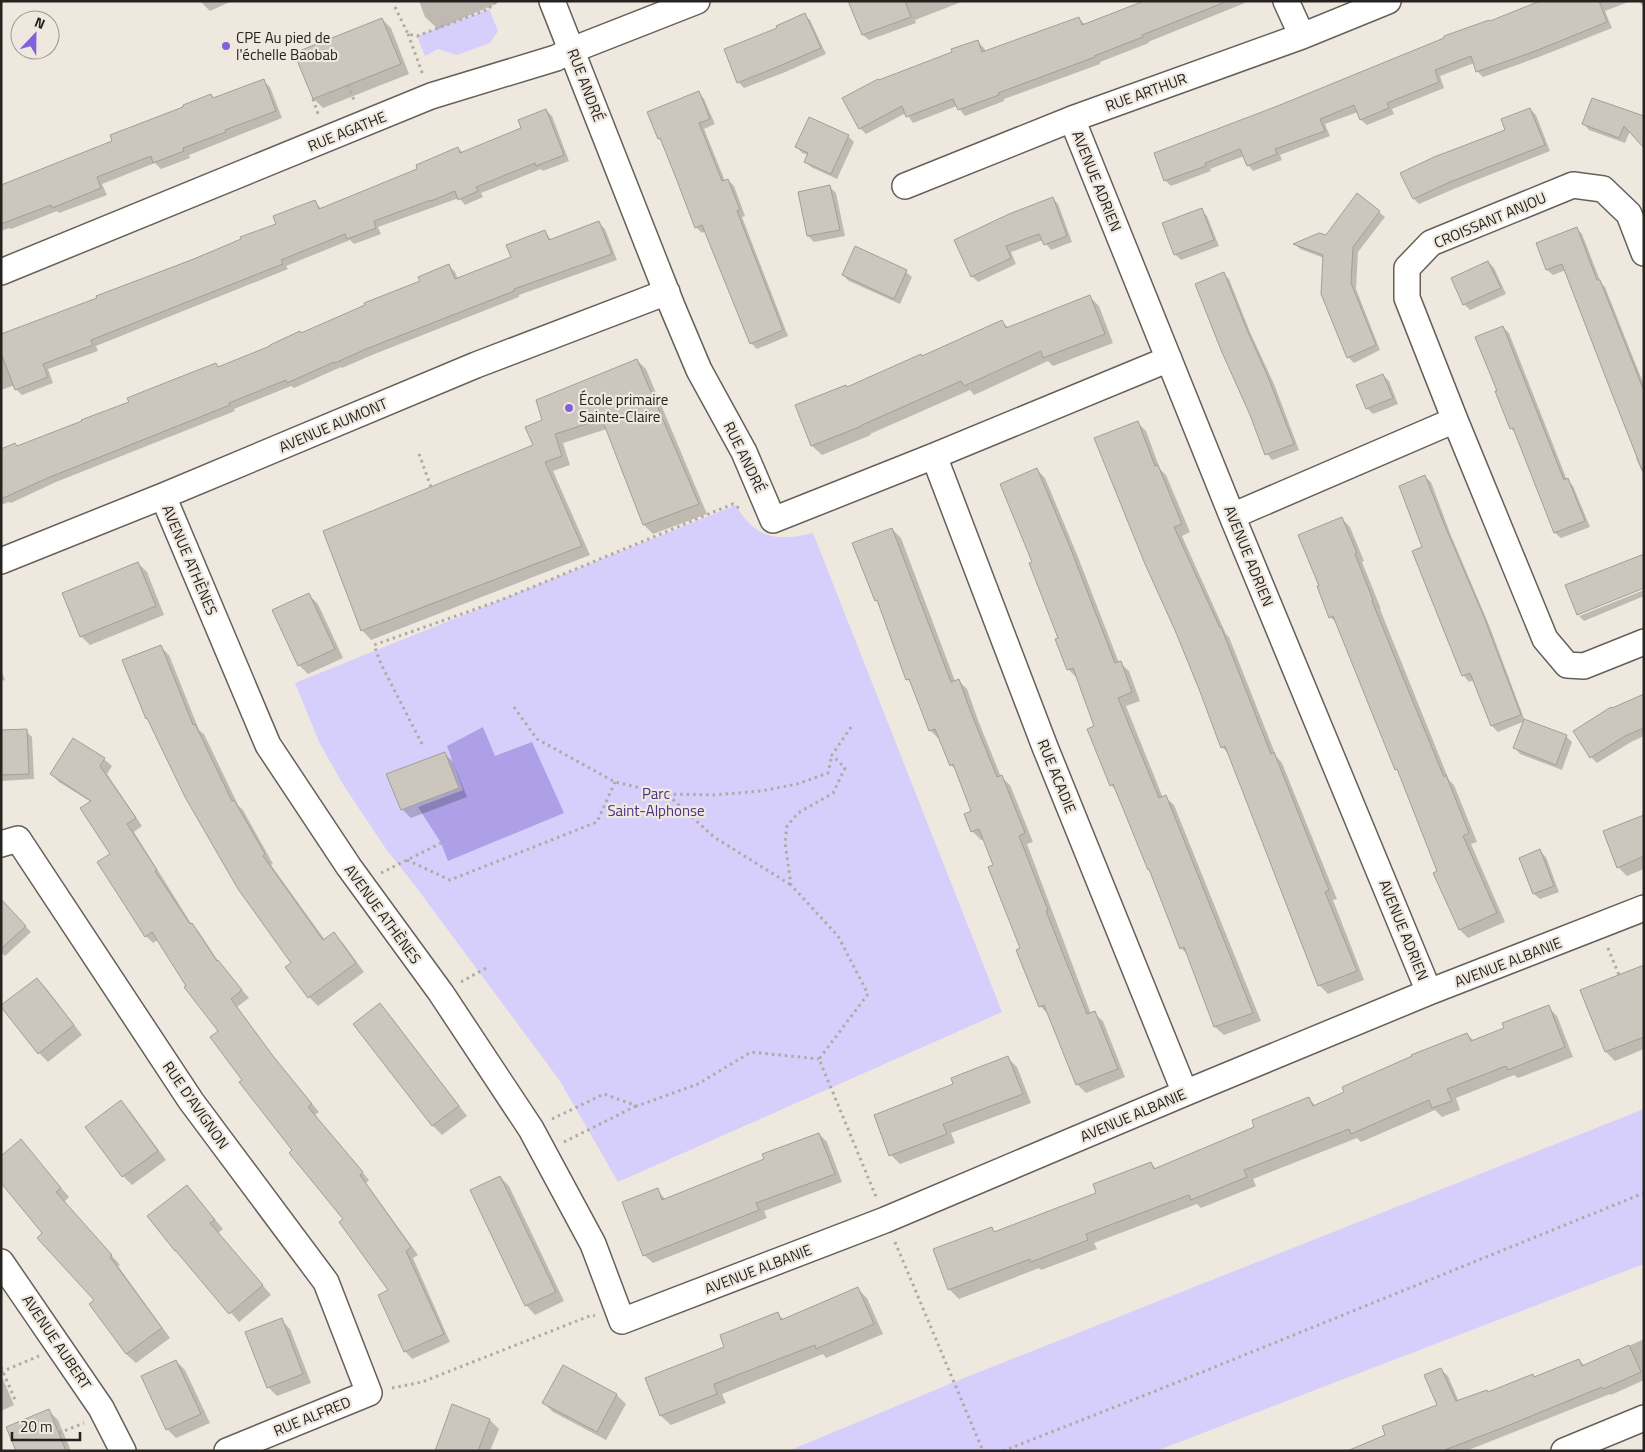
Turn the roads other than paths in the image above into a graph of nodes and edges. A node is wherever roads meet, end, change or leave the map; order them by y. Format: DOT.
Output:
graph roads {
  1 [pos="552,1"];
  2 [pos="697,1"];
  3 [pos="1286,1"];
  4 [pos="1388,1"];
  5 [pos="1302,36"];
  6 [pos="572,50"];
  7 [pos="1072,119"];
  8 [pos="905,186"];
  9 [pos="1644,253"];
  10 [pos="1,272"];
  11 [pos="667,292"];
  12 [pos="1169,359"];
  13 [pos="1454,420"];
  14 [pos="934,456"];
  15 [pos="163,496"];
  16 [pos="1232,516"];
  17 [pos="1,562"];
  18 [pos="1644,642"];
  19 [pos="1,844"];
  20 [pos="1644,908"];
  21 [pos="1429,992"];
  22 [pos="1184,1093"];
  23 [pos="1,1262"];
  24 [pos="622,1321"];
  25 [pos="369,1393"];
  26 [pos="1644,1418"];
  27 [pos="123,1451"];
  28 [pos="227,1451"];
  29 [pos="1564,1451"];
  1 -- 6 [label="street, RUE ANDRÉ"];
  2 -- 6 [label="street, RUE AGATHE"];
  3 -- 5 [label="street"];
  4 -- 5 [label="street, RUE ARTHUR"];
  5 -- 7 [label="street, RUE ARTHUR"];
  6 -- 10 [label="street, RUE AGATHE"];
  6 -- 11 [label="street, RUE ANDRÉ"];
  7 -- 8 [label="street, RUE ARTHUR"];
  7 -- 12 [label="street, AVENUE ADRIEN"];
  9 -- 13 [label="street, CROISSANT ANJOU"];
  11 -- 14 [label="street, RUE ANDRÉ"];
  11 -- 15 [label="street, AVENUE AUMONT"];
  12 -- 14 [label="street, RUE ANDRÉ"];
  12 -- 16 [label="street, AVENUE ADRIEN"];
  13 -- 16 [label="street"];
  13 -- 18 [label="street, CROISSANT ANJOU"];
  14 -- 22 [label="street, RUE ACADIE"];
  15 -- 17 [label="street, AVENUE AUMONT"];
  15 -- 24 [label="street, AVENUE ATHÈNES"];
  16 -- 21 [label="street, AVENUE ADRIEN"];
  19 -- 25 [label="street, RUE D'AVIGNON"];
  20 -- 21 [label="street, AVENUE ALBANIE"];
  21 -- 22 [label="street, AVENUE ALBANIE"];
  22 -- 24 [label="street, AVENUE ALBANIE"];
  23 -- 27 [label="street, AVENUE AUBERT"];
  25 -- 28 [label="street, RUE ALFRED"];
  26 -- 29 [label="street"];
}
